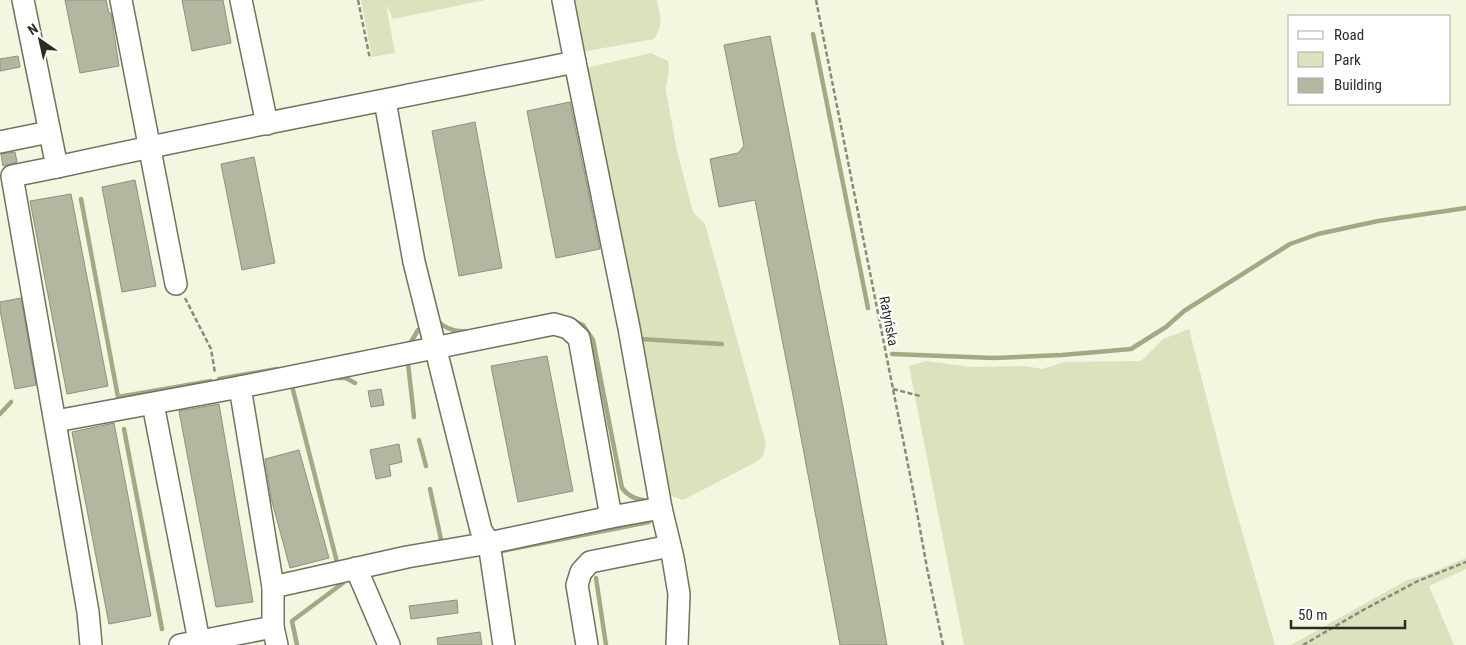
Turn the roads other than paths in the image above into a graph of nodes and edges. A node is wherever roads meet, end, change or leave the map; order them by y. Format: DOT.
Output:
graph roads {
  1 [pos="23,0"];
  2 [pos="121,0"];
  3 [pos="241,0"];
  4 [pos="563,0"];
  5 [pos="575,62"];
  6 [pos="385,101"];
  7 [pos="267,124"];
  8 [pos="49,132"];
  9 [pos="0,142"];
  10 [pos="150,146"];
  11 [pos="57,167"];
  12 [pos="6,177"];
  13 [pos="176,284"];
  14 [pos="435,347"];
  15 [pos="231,388"];
  16 [pos="153,404"];
  17 [pos="56,421"];
  18 [pos="661,508"];
  19 [pos="611,517"];
  20 [pos="490,543"];
  21 [pos="670,546"];
  22 [pos="356,568"];
  23 [pos="273,587"];
  24 [pos="275,636"];
  25 [pos="189,643"];
  26 [pos="91,645"];
  27 [pos="389,645"];
  28 [pos="504,645"];
  29 [pos="586,645"];
  30 [pos="677,645"];
  1 -- 8 [label="lane"];
  2 -- 10 [label="lane"];
  3 -- 7 [label="lane"];
  4 -- 5 [label="lane"];
  5 -- 6 [label="lane"];
  5 -- 18 [label="lane"];
  6 -- 7 [label="lane"];
  6 -- 14 [label="lane"];
  7 -- 10 [label="lane"];
  8 -- 9 [label="lane"];
  8 -- 11 [label="lane"];
  10 -- 11 [label="lane"];
  10 -- 13 [label="lane"];
  11 -- 12 [label="lane"];
  12 -- 17 [label="lane"];
  14 -- 15 [label="lane"];
  14 -- 19 [label="lane"];
  14 -- 20 [label="lane"];
  15 -- 16 [label="lane"];
  15 -- 23 [label="lane"];
  16 -- 17 [label="lane"];
  16 -- 25 [label="lane"];
  17 -- 26 [label="lane"];
  18 -- 19 [label="lane"];
  18 -- 21 [label="lane"];
  19 -- 20 [label="lane"];
  20 -- 22 [label="lane"];
  20 -- 28 [label="lane"];
  21 -- 29 [label="lane"];
  21 -- 30 [label="lane"];
  22 -- 23 [label="lane"];
  22 -- 27 [label="lane"];
  23 -- 24 [label="lane"];
  24 -- 25 [label="lane"];
}
